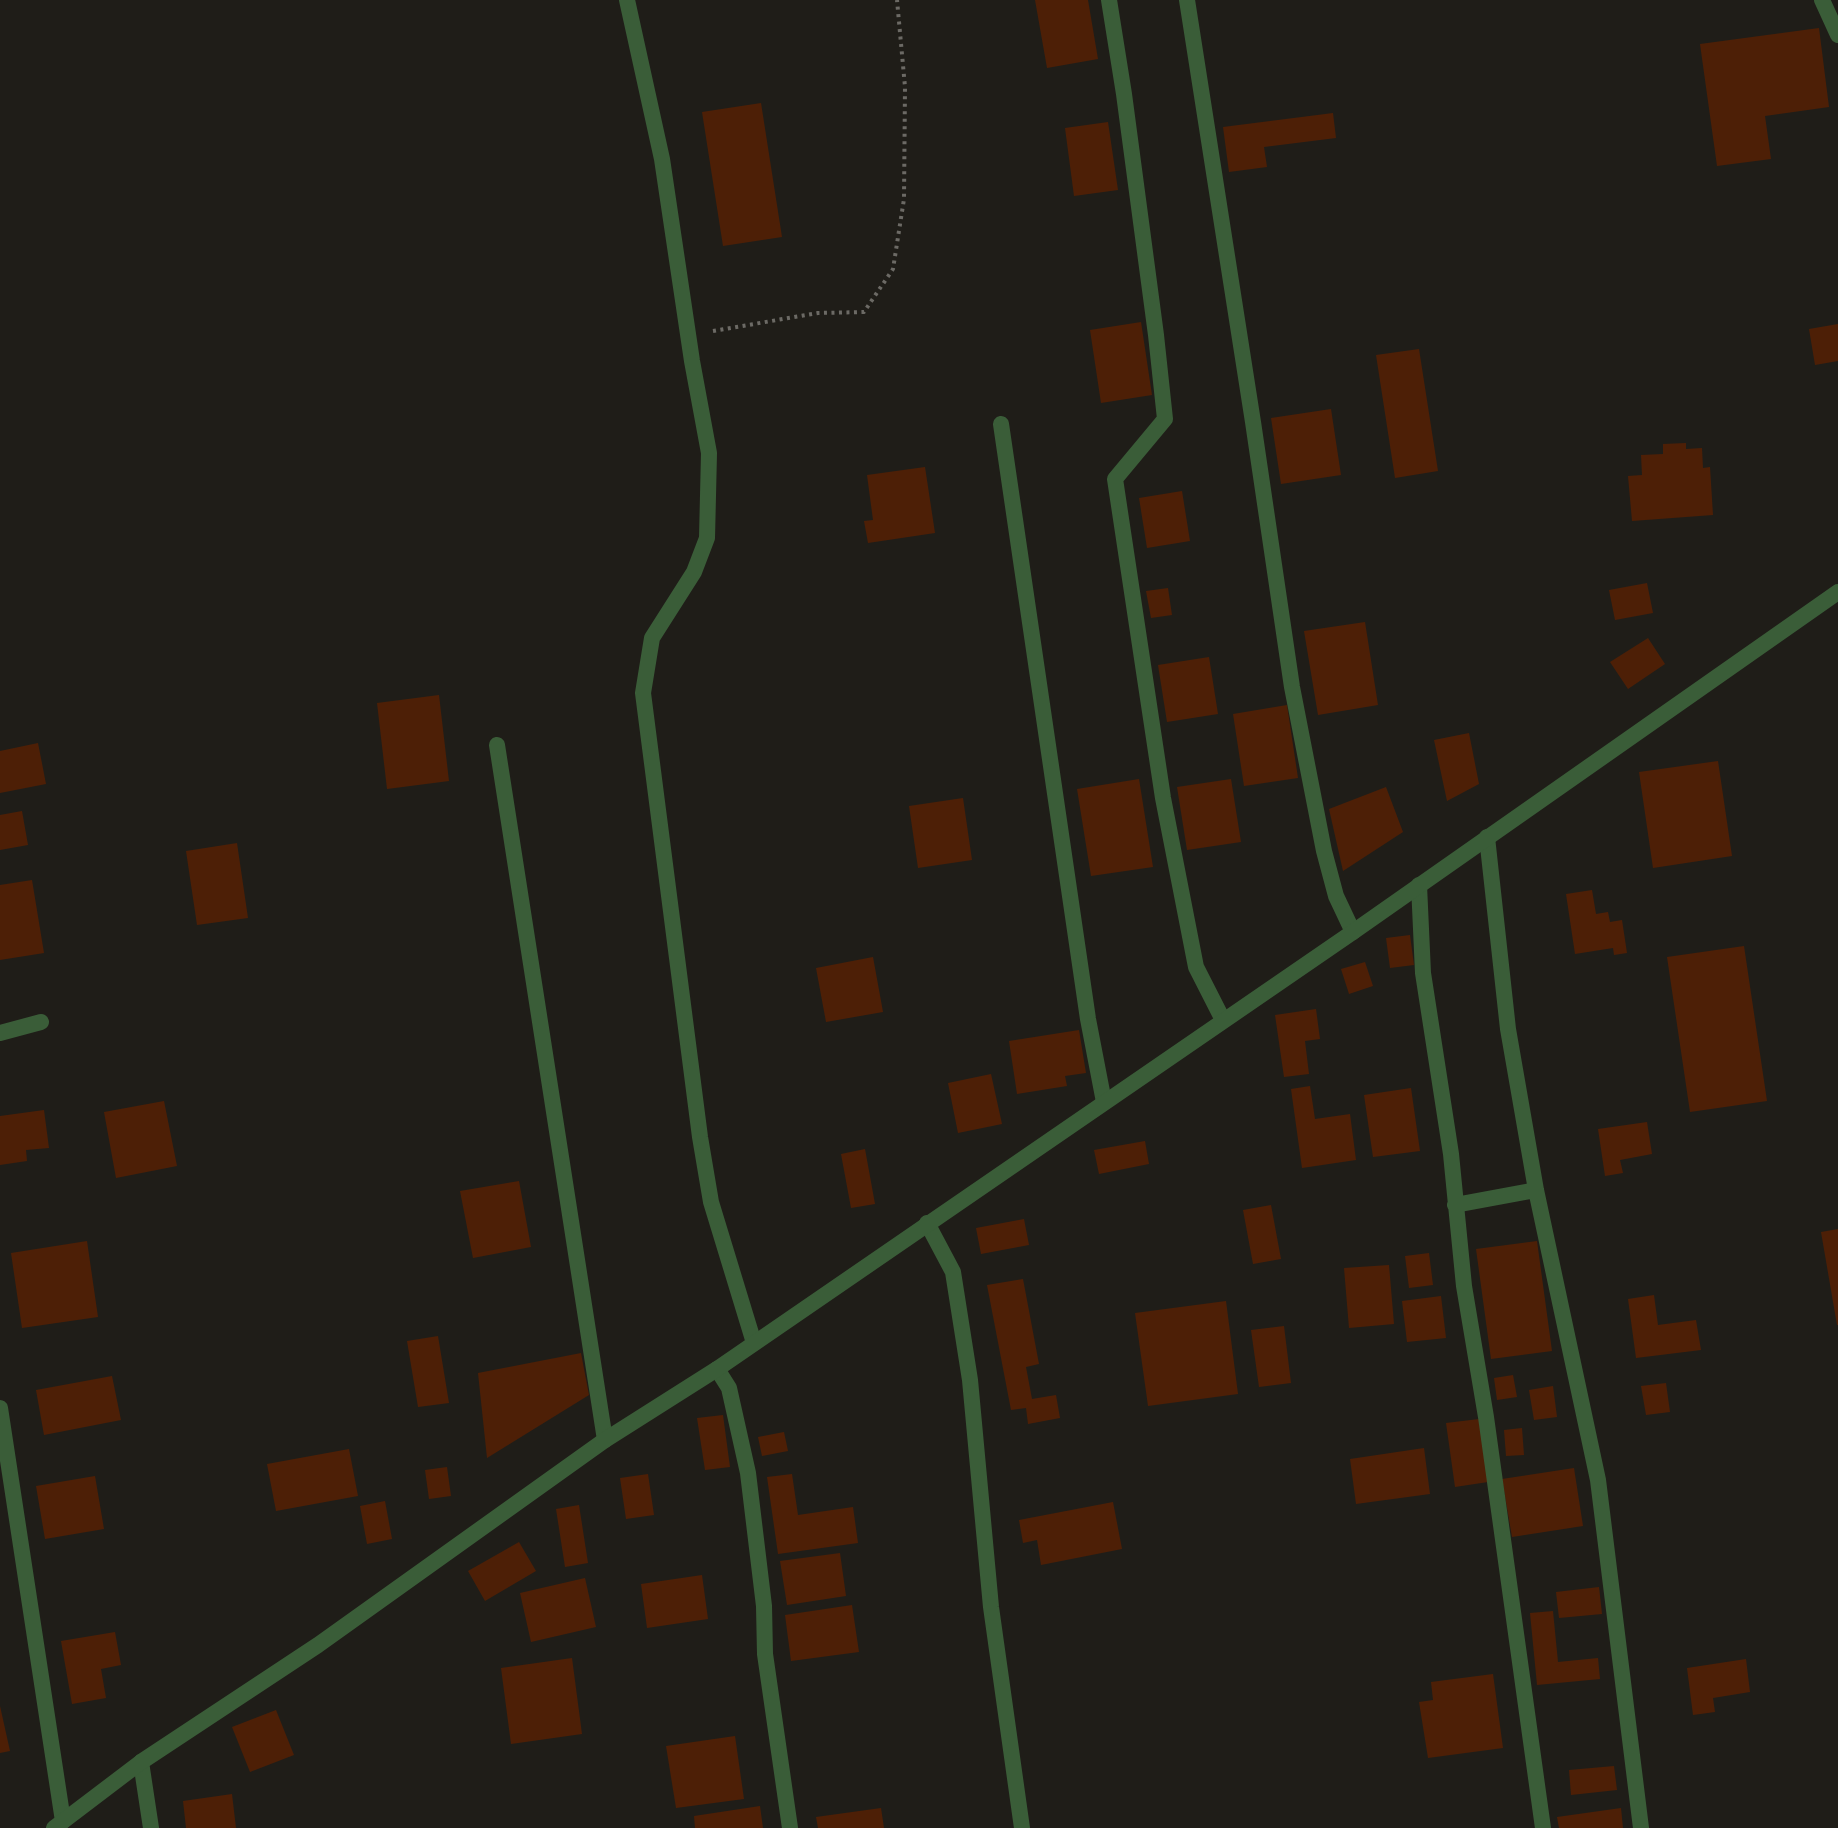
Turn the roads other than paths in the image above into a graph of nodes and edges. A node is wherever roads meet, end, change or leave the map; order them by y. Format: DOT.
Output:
graph roads {
  1 [pos="627,0"];
  2 [pos="1109,0"];
  3 [pos="1187,0"];
  4 [pos="1822,0"];
  5 [pos="1838,35"];
  6 [pos="1001,424"];
  7 [pos="1838,592"];
  8 [pos="497,745"];
  9 [pos="1487,837"];
  10 [pos="1419,885"];
  11 [pos="1353,932"];
  12 [pos="1223,1020"];
  13 [pos="41,1022"];
  14 [pos="0,1033"];
  15 [pos="1104,1102"];
  16 [pos="1536,1190"];
  17 [pos="1455,1205"];
  18 [pos="927,1223"];
  19 [pos="754,1343"];
  20 [pos="717,1369"];
  21 [pos="0,1408"];
  22 [pos="605,1440"];
  23 [pos="141,1762"];
  24 [pos="58,1825"];
  25 [pos="151,1828"];
  26 [pos="790,1828"];
  27 [pos="1022,1828"];
  28 [pos="1543,1828"];
  29 [pos="1641,1828"];
  1 -- 19 [label="street"];
  2 -- 12 [label="street"];
  3 -- 11 [label="street"];
  4 -- 5 [label="street"];
  6 -- 15 [label="street"];
  7 -- 9 [label="street"];
  8 -- 22 [label="street"];
  9 -- 10 [label="street"];
  9 -- 16 [label="street"];
  10 -- 11 [label="street"];
  10 -- 17 [label="street"];
  11 -- 12 [label="street"];
  12 -- 15 [label="street"];
  13 -- 14 [label="street"];
  15 -- 18 [label="street"];
  16 -- 17 [label="street"];
  16 -- 29 [label="street"];
  17 -- 28 [label="street"];
  18 -- 19 [label="street"];
  18 -- 27 [label="street"];
  19 -- 20 [label="street"];
  20 -- 22 [label="street"];
  20 -- 26 [label="street"];
  21 -- 24 [label="street"];
  22 -- 23 [label="street"];
  23 -- 24 [label="street"];
  23 -- 25 [label="street"];
}
